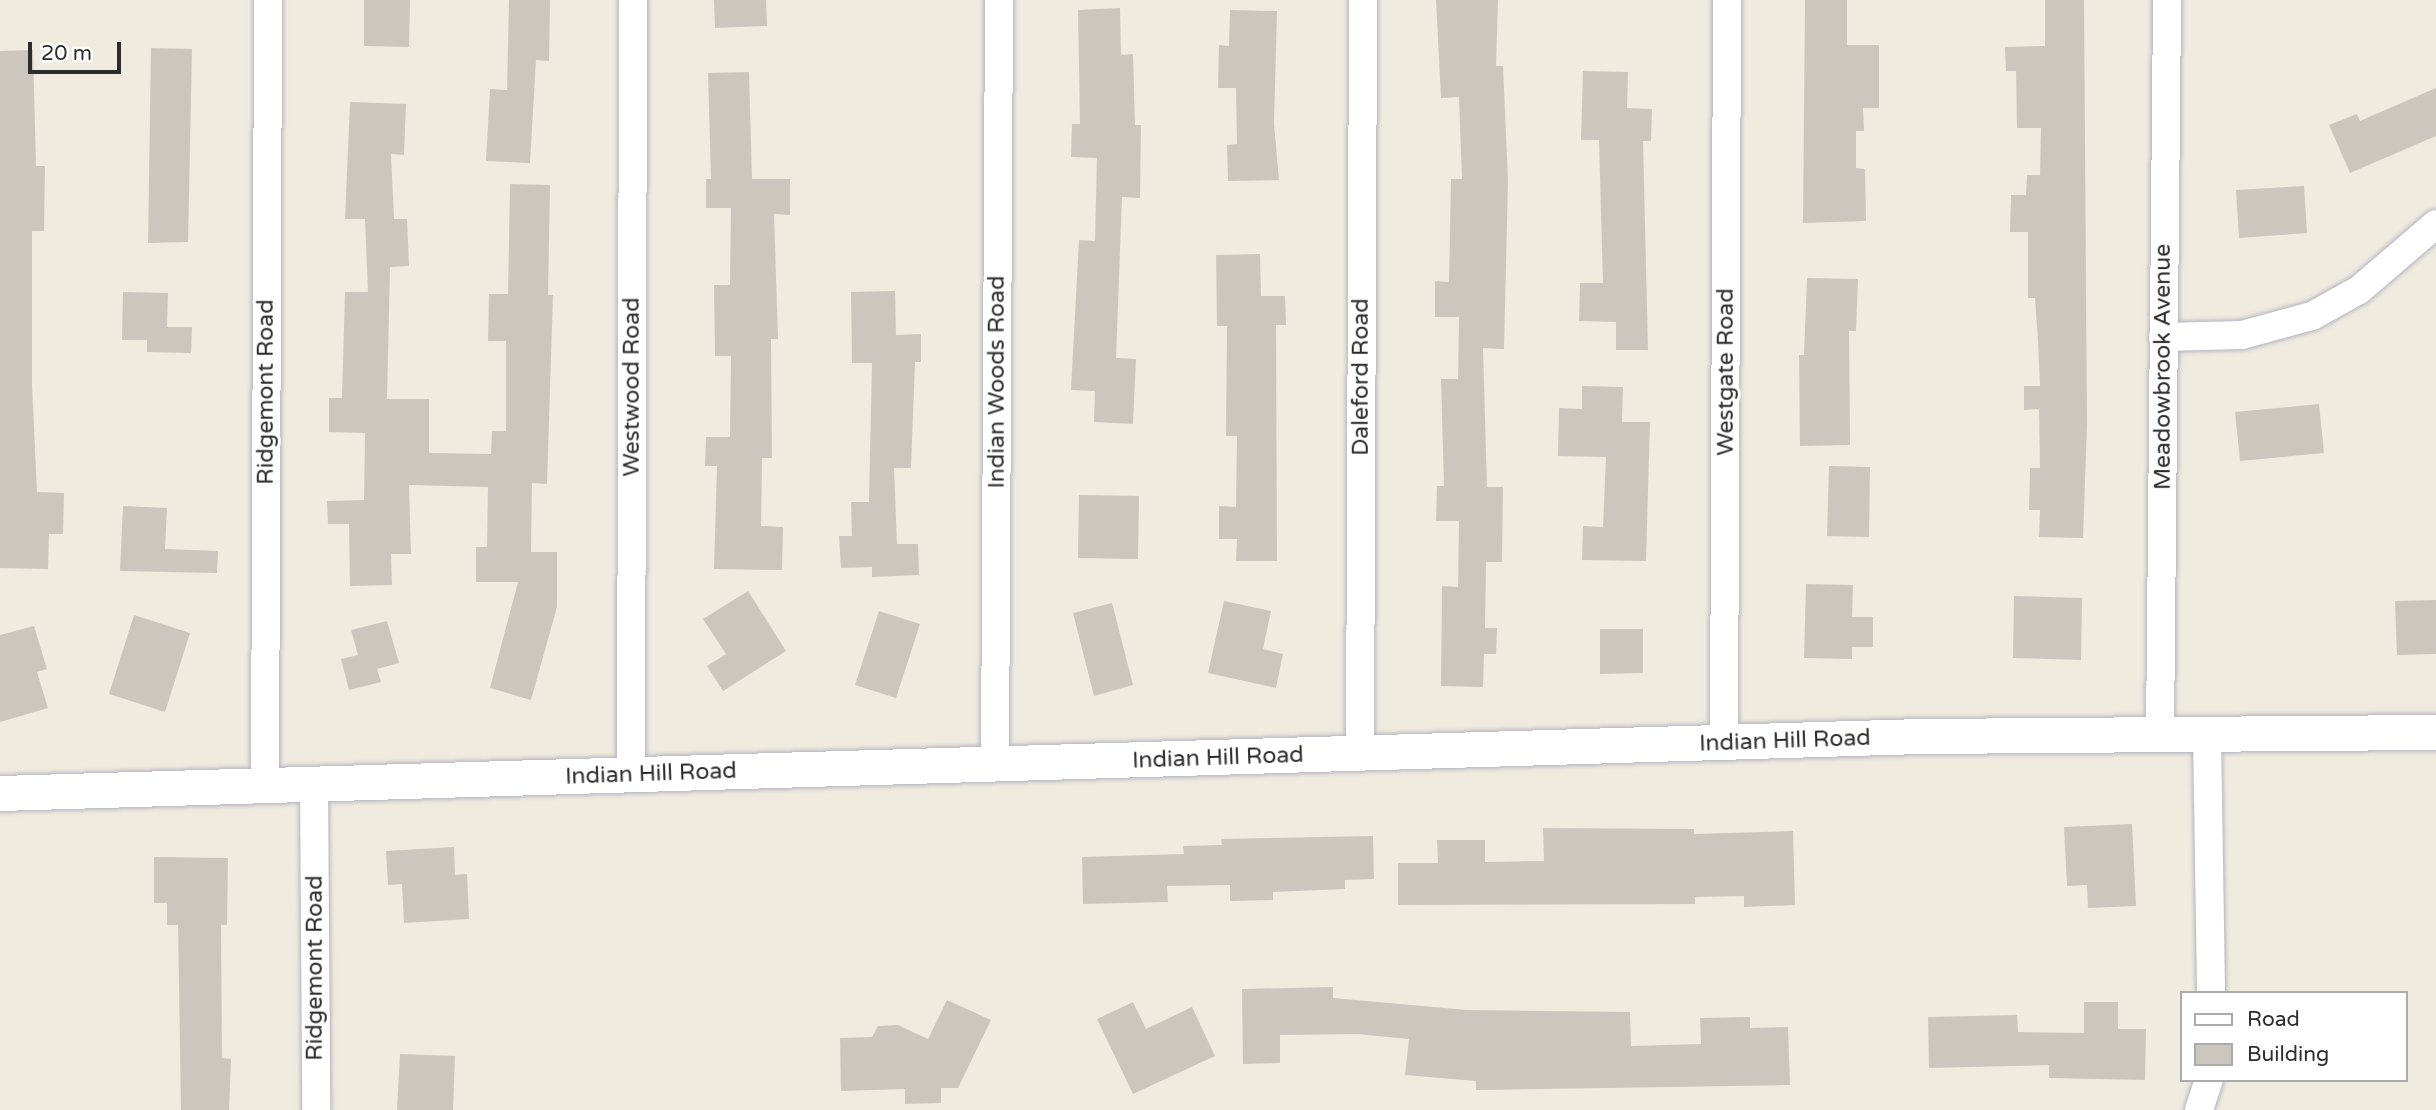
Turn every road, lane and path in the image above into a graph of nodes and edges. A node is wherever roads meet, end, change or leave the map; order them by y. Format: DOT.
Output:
graph roads {
  1 [pos="268,0"];
  2 [pos="633,0"];
  3 [pos="999,0"];
  4 [pos="1363,0"];
  5 [pos="1727,0"];
  6 [pos="2167,0"];
  7 [pos="2436,224"];
  8 [pos="2163,337"];
  9 [pos="2436,732"];
  10 [pos="2207,734"];
  11 [pos="2160,735"];
  12 [pos="1724,744"];
  13 [pos="1360,754"];
  14 [pos="995,764"];
  15 [pos="631,774"];
  16 [pos="314,784"];
  17 [pos="265,785"];
  18 [pos="0,793"];
  19 [pos="2211,991"];
  20 [pos="2208,1082"];
  21 [pos="316,1110"];
  22 [pos="2199,1110"];
  1 -- 17 [label="street, Ridgemont Road"];
  2 -- 15 [label="street, Westwood Road"];
  3 -- 14 [label="street, Indian Woods Road"];
  4 -- 13 [label="street, Daleford Road"];
  5 -- 12 [label="street, Westgate Road"];
  6 -- 8 [label="street, Meadowbrook Avenue"];
  7 -- 8 [label="street"];
  8 -- 11 [label="street, Meadowbrook Avenue"];
  9 -- 10 [label="street, Indian Hill Road"];
  10 -- 11 [label="street, Indian Hill Road"];
  10 -- 19 [label="street"];
  11 -- 12 [label="street, Indian Hill Road"];
  12 -- 13 [label="street, Indian Hill Road"];
  13 -- 14 [label="street, Indian Hill Road"];
  14 -- 15 [label="street, Indian Hill Road"];
  15 -- 16 [label="street, Indian Hill Road"];
  16 -- 17 [label="street, Indian Hill Road"];
  16 -- 21 [label="street, Ridgemont Road"];
  17 -- 18 [label="street, Indian Hill Road"];
  20 -- 22 [label="street"];
}
